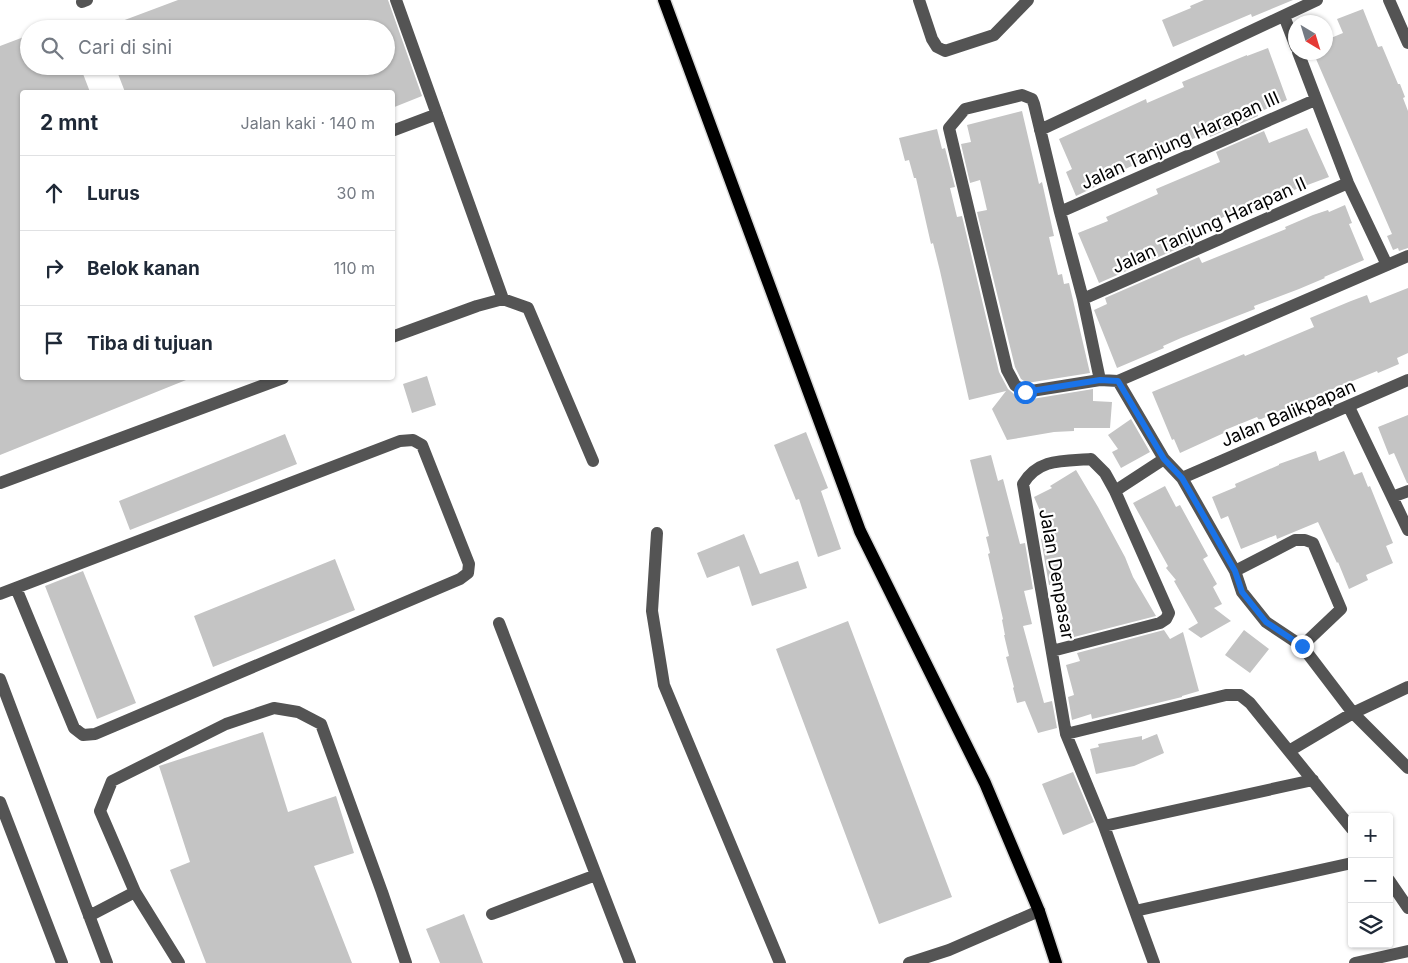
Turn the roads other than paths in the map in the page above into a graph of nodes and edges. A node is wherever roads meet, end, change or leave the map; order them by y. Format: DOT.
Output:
graph roads {
  1 [pos="396,0"];
  2 [pos="664,0"];
  3 [pos="919,0"];
  4 [pos="1028,0"];
  5 [pos="1317,0"];
  6 [pos="1389,0"];
  7 [pos="1284,16"];
  8 [pos="1288,26"];
  9 [pos="1408,43"];
  10 [pos="1301,60"];
  11 [pos="1315,100"];
  12 [pos="437,114"];
  13 [pos="395,130"];
  14 [pos="1040,130"];
  15 [pos="1348,183"];
  16 [pos="1060,212"];
  17 [pos="1408,256"];
  18 [pos="1387,265"];
  19 [pos="503,299"];
  20 [pos="1083,299"];
  21 [pos="395,336"];
  22 [pos="279,380"];
  23 [pos="1100,380"];
  24 [pos="1408,380"];
  25 [pos="1118,381"];
  26 [pos="1349,407"];
  27 [pos="1164,459"];
  28 [pos="593,461"];
  29 [pos="1182,478"];
  30 [pos="0,482"];
  31 [pos="1115,491"];
  32 [pos="1408,491"];
  33 [pos="1392,497"];
  34 [pos="1408,530"];
  35 [pos="657,534"];
  36 [pos="1235,571"];
  37 [pos="16,588"];
  38 [pos="0,594"];
  39 [pos="499,623"];
  40 [pos="1302,646"];
  41 [pos="1052,651"];
  42 [pos="0,679"];
  43 [pos="1408,687"];
  44 [pos="1353,713"];
  45 [pos="1066,734"];
  46 [pos="1289,751"];
  47 [pos="1408,768"];
  48 [pos="1313,780"];
  49 [pos="0,802"];
  50 [pos="1348,824"];
  51 [pos="1104,826"];
  52 [pos="1348,864"];
  53 [pos="596,876"];
  54 [pos="1393,886"];
  55 [pos="135,892"];
  56 [pos="1408,908"];
  57 [pos="1038,911"];
  58 [pos="1135,911"];
  59 [pos="492,914"];
  60 [pos="89,916"];
  61 [pos="1406,955"];
  62 [pos="62,963"];
  63 [pos="107,963"];
  64 [pos="180,963"];
  65 [pos="406,963"];
  66 [pos="630,963"];
  67 [pos="780,963"];
  68 [pos="909,963"];
  69 [pos="1056,963"];
  70 [pos="1154,963"];
  71 [pos="1355,963"];
  1 -- 12 [label="street"];
  2 -- 57 [label="main road"];
  3 -- 4 [label="street"];
  5 -- 7 [label="street"];
  6 -- 9 [label="street"];
  7 -- 8 [label="street"];
  7 -- 14 [label="street"];
  10 -- 11 [label="street"];
  11 -- 15 [label="street"];
  11 -- 16 [label="street, Jalan Tanjung Harapan III"];
  12 -- 13 [label="street"];
  12 -- 19 [label="street"];
  14 -- 16 [label="street"];
  14 -- 23 [label="street"];
  15 -- 18 [label="street"];
  15 -- 20 [label="street, Jalan Tanjung Harapan II"];
  16 -- 20 [label="street"];
  17 -- 18 [label="street"];
  18 -- 25 [label="street"];
  19 -- 21 [label="street"];
  19 -- 28 [label="street"];
  20 -- 23 [label="street"];
  22 -- 30 [label="street"];
  23 -- 25 [label="street"];
  24 -- 26 [label="street, Jalan Balikpapan"];
  25 -- 27 [label="street"];
  26 -- 29 [label="street, Jalan Balikpapan"];
  26 -- 33 [label="street"];
  27 -- 29 [label="street"];
  27 -- 31 [label="street"];
  29 -- 36 [label="street"];
  31 -- 41 [label="street, Jalan Denpasar"];
  31 -- 41 [label="street, Jalan Denpasar"];
  32 -- 33 [label="street"];
  33 -- 34 [label="street"];
  35 -- 67 [label="street"];
  36 -- 40 [label="street"];
  36 -- 40 [label="street"];
  37 -- 37 [label="street"];
  37 -- 38 [label="street"];
  39 -- 53 [label="street"];
  40 -- 44 [label="street"];
  41 -- 45 [label="street"];
  42 -- 60 [label="street"];
  43 -- 44 [label="street"];
  44 -- 46 [label="street"];
  44 -- 47 [label="street"];
  45 -- 46 [label="street"];
  45 -- 51 [label="street"];
  46 -- 48 [label="street"];
  48 -- 50 [label="street"];
  48 -- 51 [label="street"];
  49 -- 62 [label="street"];
  51 -- 58 [label="street"];
  52 -- 58 [label="street"];
  53 -- 59 [label="street"];
  53 -- 66 [label="street"];
  54 -- 56 [label="street"];
  55 -- 60 [label="street"];
  55 -- 64 [label="street"];
  55 -- 65 [label="street"];
  57 -- 68 [label="street"];
  57 -- 69 [label="main road"];
  58 -- 70 [label="street"];
  60 -- 63 [label="street"];
  61 -- 71 [label="street"];
}
